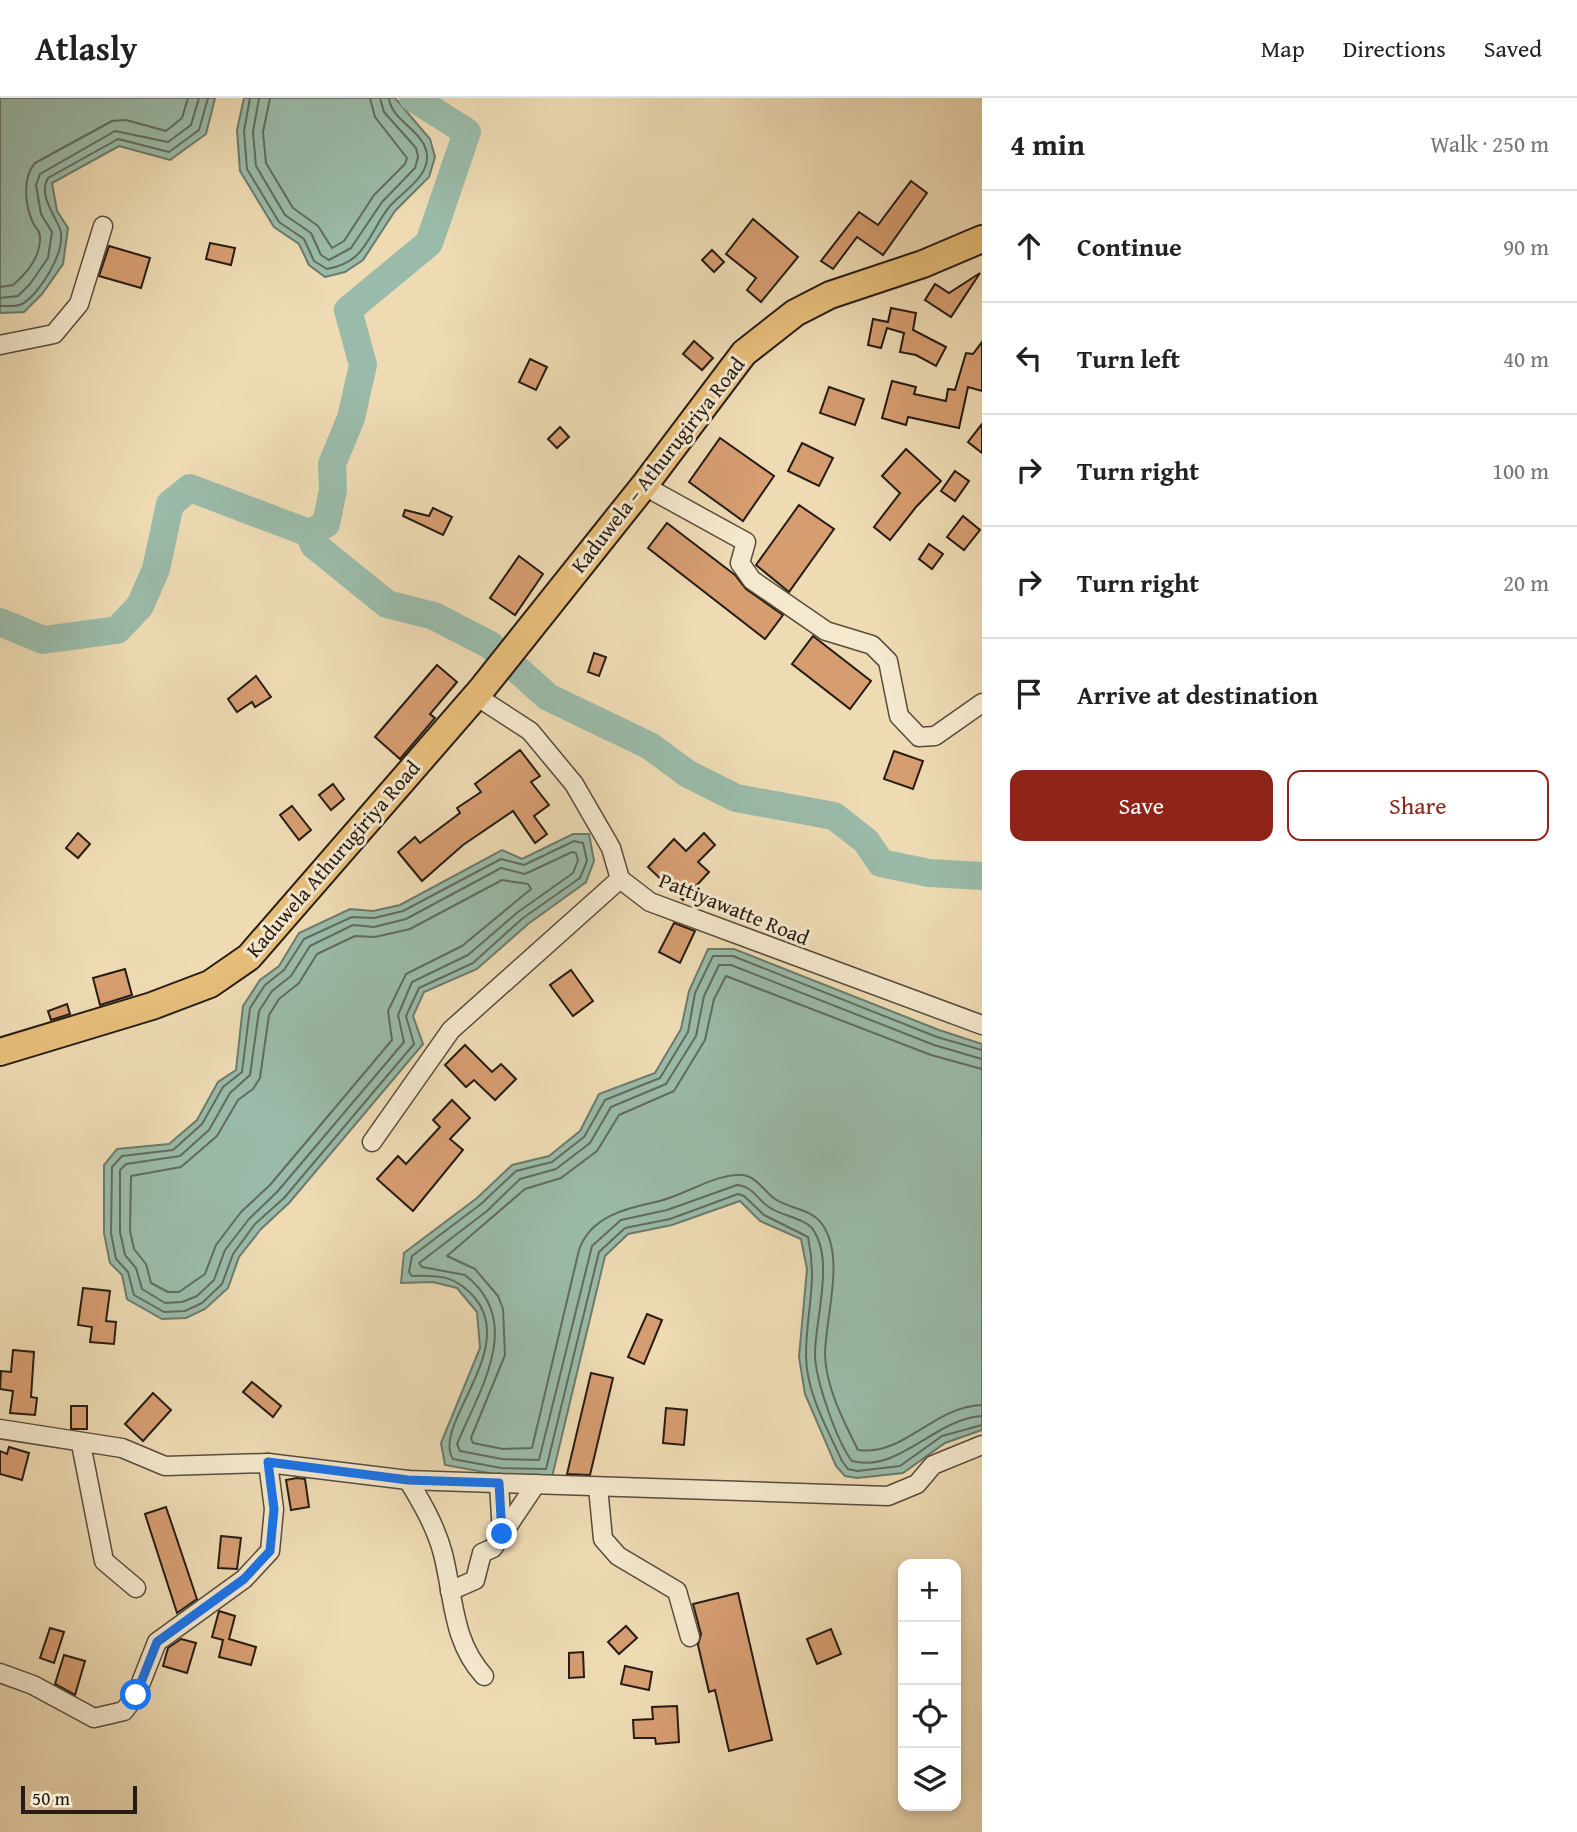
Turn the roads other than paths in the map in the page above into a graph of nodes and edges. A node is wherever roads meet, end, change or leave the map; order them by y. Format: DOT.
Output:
graph roads {
  1 [pos="103,226"];
  2 [pos="982,239"];
  3 [pos="0,345"];
  4 [pos="646,483"];
  5 [pos="536,620"];
  6 [pos="479,693"];
  7 [pos="982,703"];
  8 [pos="620,879"];
  9 [pos="982,1025"];
  10 [pos="0,1052"];
  11 [pos="372,1142"];
  12 [pos="0,1429"];
  13 [pos="81,1444"];
  14 [pos="982,1445"];
  15 [pos="268,1462"];
  16 [pos="408,1480"];
  17 [pos="499,1483"];
  18 [pos="536,1484"];
  19 [pos="598,1487"];
  20 [pos="502,1534"];
  21 [pos="136,1588"];
  22 [pos="450,1591"];
  23 [pos="690,1637"];
  24 [pos="0,1673"];
  25 [pos="484,1676"];
  1 -- 3 [label="street"];
  2 -- 4 [label="main road, Kaduwela – Athurugiriya Road"];
  4 -- 5 [label="main road, Kaduwela – Athurugiriya Road"];
  4 -- 7 [label="street"];
  5 -- 6 [label="main road, Kaduwela Athurugiriya Road"];
  6 -- 8 [label="street"];
  6 -- 10 [label="main road, Kaduwela Athurugiriya Road"];
  8 -- 9 [label="street, Pattiyawatte Road"];
  8 -- 11 [label="street"];
  12 -- 13 [label="street"];
  13 -- 15 [label="street"];
  13 -- 21 [label="street"];
  14 -- 19 [label="street"];
  15 -- 16 [label="street"];
  15 -- 24 [label="street"];
  16 -- 17 [label="street"];
  16 -- 22 [label="street"];
  17 -- 18 [label="street"];
  17 -- 20 [label="street"];
  18 -- 19 [label="street"];
  18 -- 20 [label="street"];
  19 -- 23 [label="street"];
  20 -- 22 [label="street"];
  22 -- 25 [label="street"];
}
